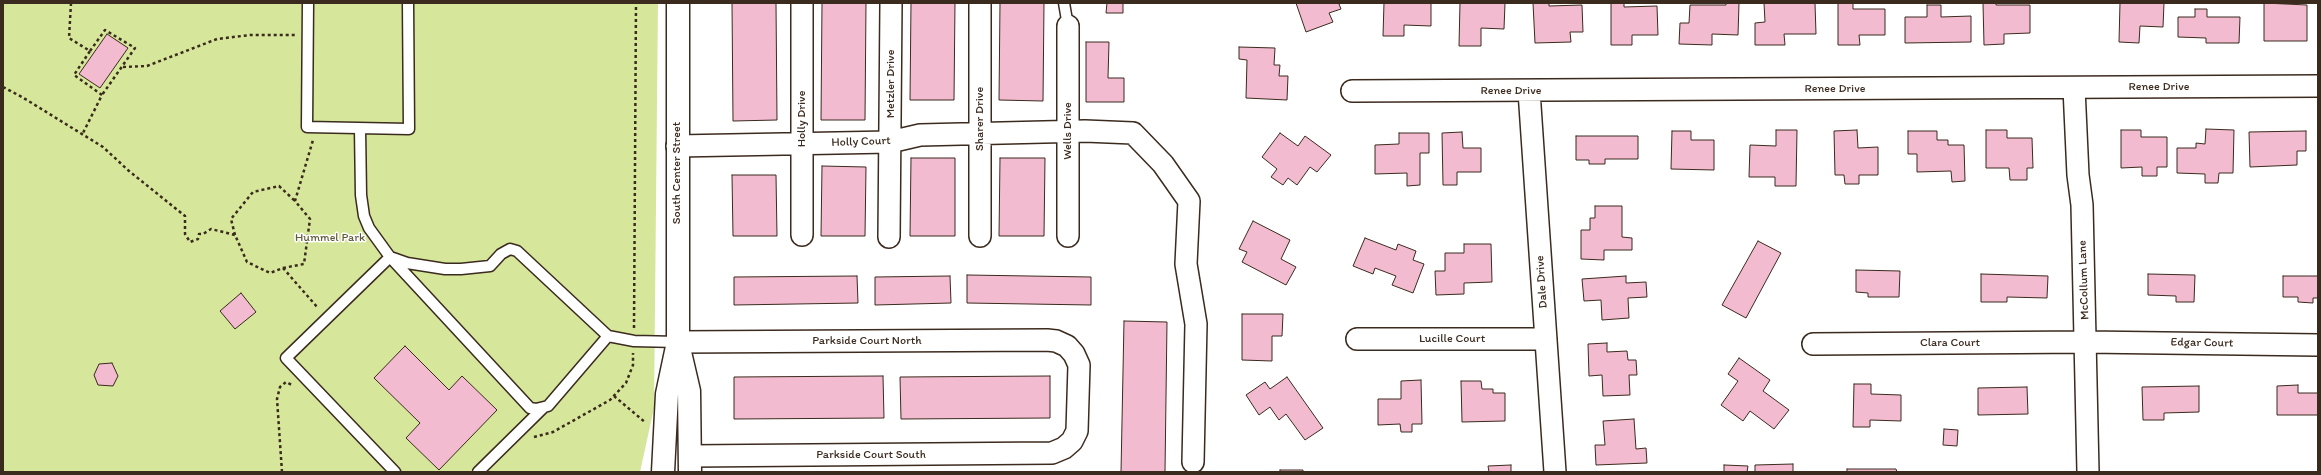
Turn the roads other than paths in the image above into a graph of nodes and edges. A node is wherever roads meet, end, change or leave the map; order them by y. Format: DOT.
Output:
graph roads {
  1 [pos="308,3"];
  2 [pos="408,3"];
  3 [pos="678,3"];
  4 [pos="802,3"];
  5 [pos="891,3"];
  6 [pos="980,3"];
  7 [pos="1064,3"];
  8 [pos="1068,26"];
  9 [pos="2318,86"];
  10 [pos="2074,88"];
  11 [pos="1352,91"];
  12 [pos="1529,91"];
  13 [pos="360,129"];
  14 [pos="1068,132"];
  15 [pos="980,134"];
  16 [pos="890,142"];
  17 [pos="802,144"];
  18 [pos="677,146"];
  19 [pos="802,235"];
  20 [pos="980,236"];
  21 [pos="1068,236"];
  22 [pos="890,237"];
  23 [pos="390,257"];
  24 [pos="608,336"];
  25 [pos="1357,339"];
  26 [pos="1546,339"];
  27 [pos="678,342"];
  28 [pos="2086,342"];
  29 [pos="1813,344"];
  30 [pos="2318,345"];
  31 [pos="543,408"];
  32 [pos="1052,453"];
  33 [pos="1193,462"];
  34 [pos="690,464"];
  35 [pos="395,472"];
  36 [pos="478,472"];
  37 [pos="663,472"];
  38 [pos="1555,472"];
  39 [pos="2088,472"];
  1 -- 13 [label="lane"];
  2 -- 13 [label="lane"];
  3 -- 18 [label="main road, South Center Street"];
  4 -- 17 [label="street, Holly Drive"];
  5 -- 16 [label="street, Metzler Drive"];
  6 -- 15 [label="street, Sharer Drive"];
  7 -- 8 [label="lane"];
  8 -- 14 [label="street, Wells Drive"];
  9 -- 10 [label="street, Renee Drive"];
  10 -- 12 [label="street, Renee Drive"];
  10 -- 28 [label="street, McCollum Lane"];
  11 -- 12 [label="street, Renee Drive"];
  12 -- 26 [label="street, Dale Drive"];
  13 -- 23 [label="lane"];
  14 -- 15 [label="street, Holly Court"];
  14 -- 21 [label="street, Wells Drive"];
  14 -- 33 [label="street, Holly Court"];
  15 -- 16 [label="street, Holly Court"];
  15 -- 20 [label="street, Sharer Drive"];
  16 -- 17 [label="street, Holly Court"];
  16 -- 22 [label="street, Metzler Drive"];
  17 -- 18 [label="street, Holly Court"];
  17 -- 19 [label="street, Holly Drive"];
  18 -- 27 [label="main road, South Center Street"];
  23 -- 24 [label="lane"];
  23 -- 31 [label="lane"];
  23 -- 35 [label="lane"];
  24 -- 27 [label="lane"];
  24 -- 31 [label="lane"];
  25 -- 26 [label="street, Lucille Court"];
  26 -- 38 [label="street, Dale Drive"];
  27 -- 32 [label="street, Parkside Court North"];
  27 -- 34 [label="main road, South Center Street"];
  27 -- 37 [label="main road, South Center Street"];
  28 -- 29 [label="street, Clara Court"];
  28 -- 30 [label="street, Edgar Court"];
  28 -- 39 [label="street, McCollum Lane"];
  31 -- 36 [label="lane"];
  32 -- 34 [label="street, Parkside Court South"];
}
